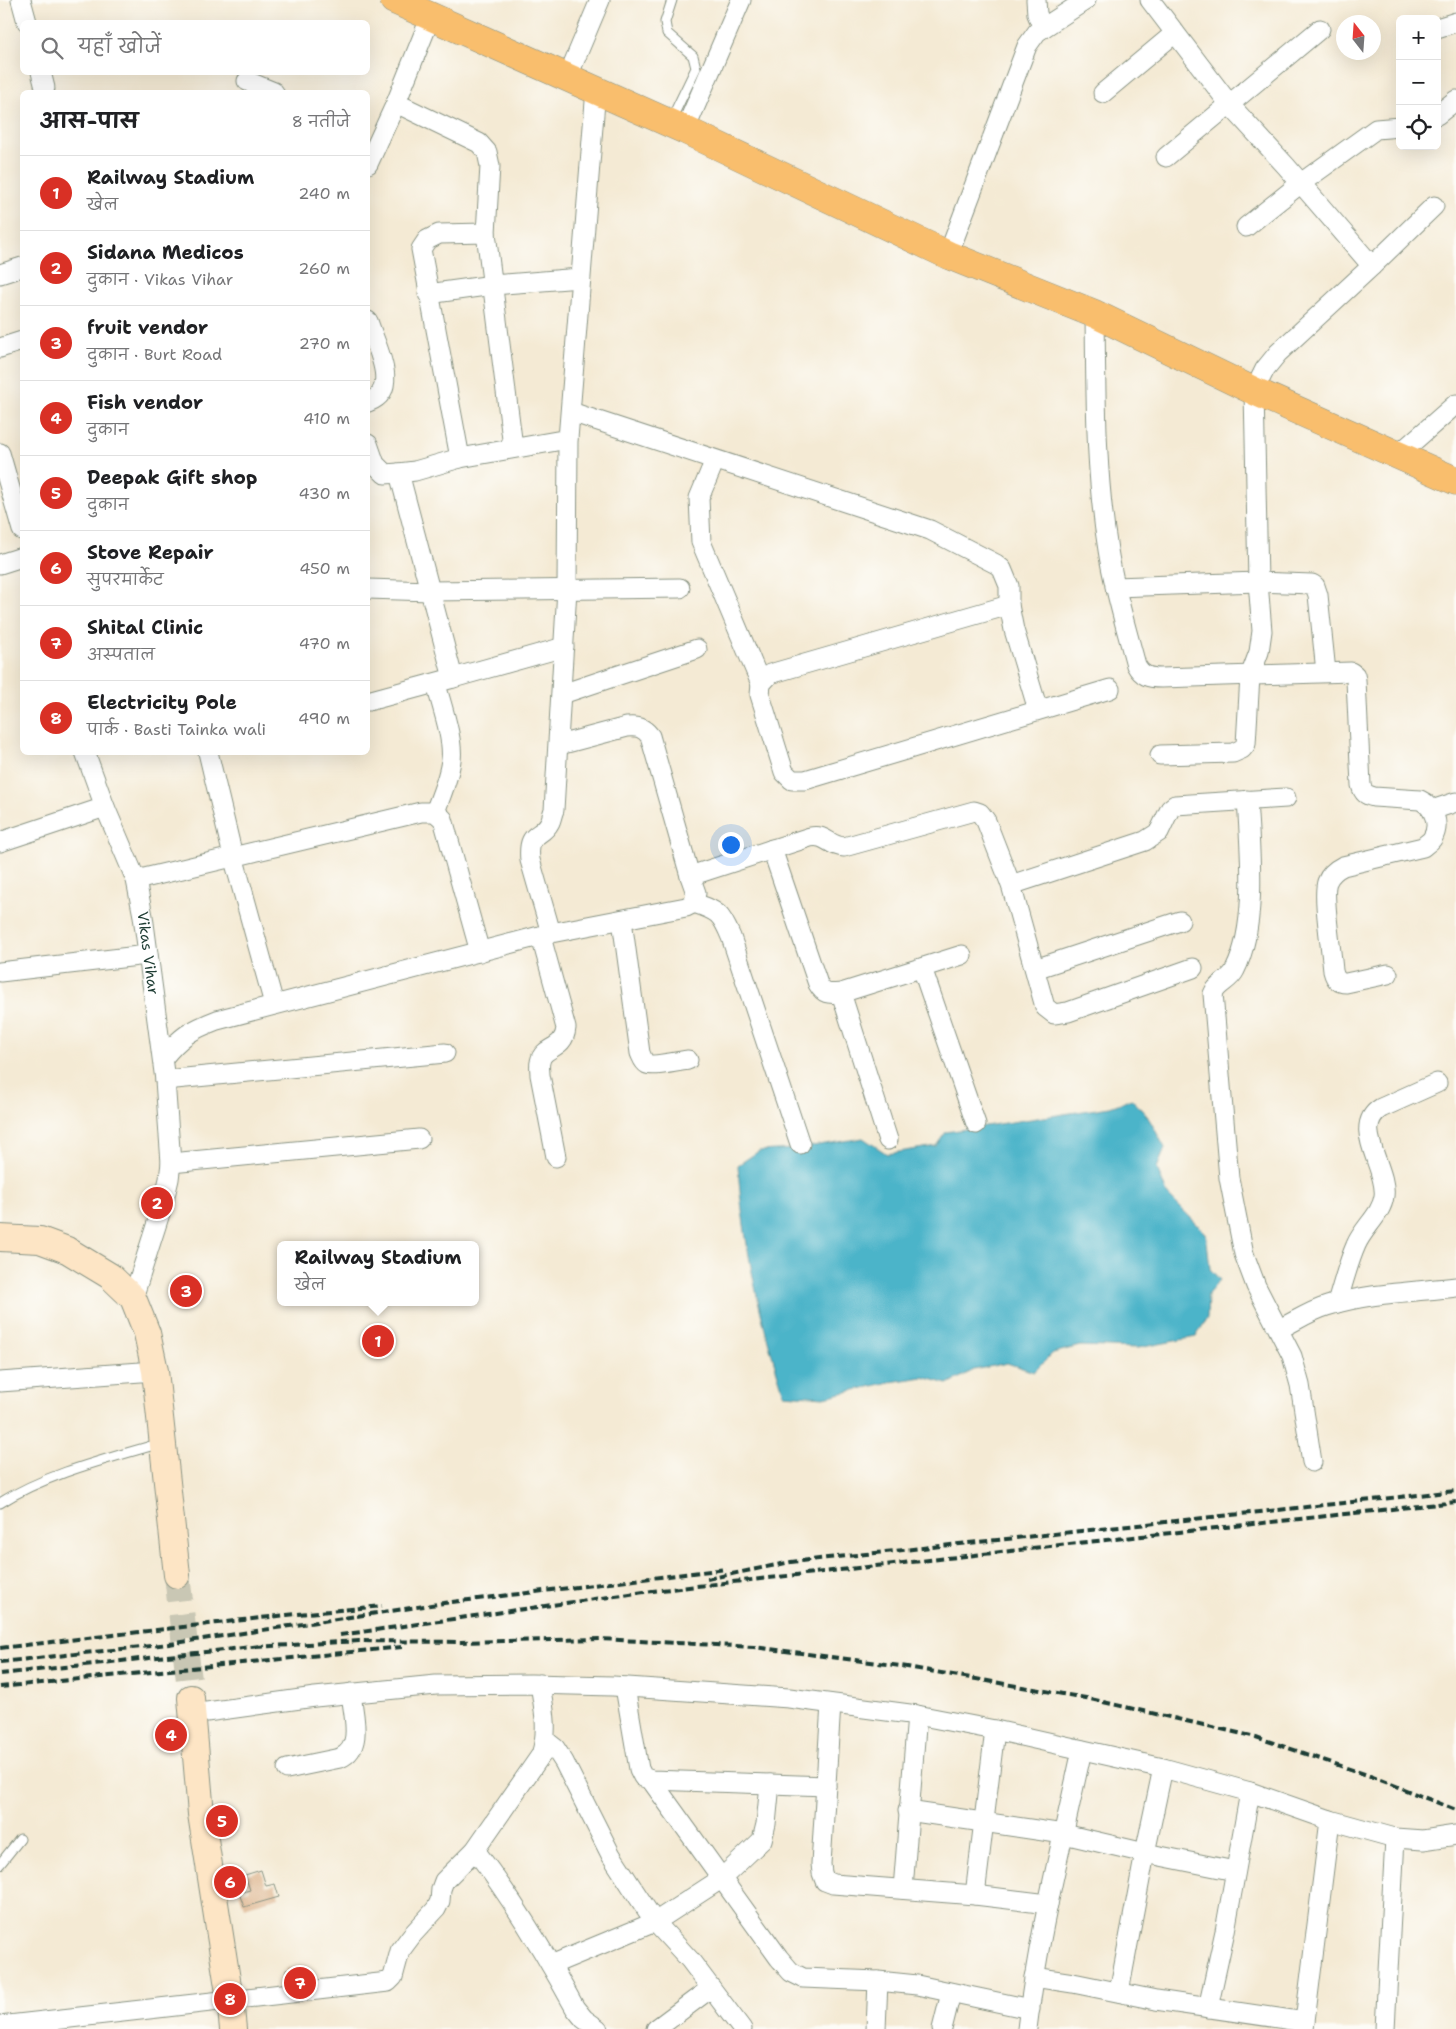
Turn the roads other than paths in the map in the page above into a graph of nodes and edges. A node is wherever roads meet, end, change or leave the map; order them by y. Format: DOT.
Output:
graph roads {
  1 [pos="21,0"];
  2 [pos="394,0"];
  3 [pos="600,0"];
  4 [pos="672,0"];
  5 [pos="741,0"];
  6 [pos="1036,0"];
  7 [pos="1086,0"];
  8 [pos="1150,0"];
  9 [pos="430,16"];
  10 [pos="26,20"];
  11 [pos="1456,22"];
  12 [pos="1441,27"];
  13 [pos="1043,28"];
  14 [pos="1320,29"];
  15 [pos="1174,33"];
  16 [pos="568,76"];
  17 [pos="247,81"];
  18 [pos="596,89"];
  19 [pos="269,90"];
  20 [pos="1103,93"];
  21 [pos="1456,100"];
  22 [pos="396,103"];
  23 [pos="1230,105"];
  24 [pos="1441,112"];
  25 [pos="678,126"];
  26 [pos="1396,127"];
  27 [pos="374,136"];
  28 [pos="370,155"];
  29 [pos="1166,157"];
  30 [pos="1301,183"];
  31 [pos="1434,206"];
  32 [pos="1246,227"];
  33 [pos="486,233"];
  34 [pos="948,255"];
  35 [pos="1372,266"];
  36 [pos="20,268"];
  37 [pos="0,274"];
  38 [pos="580,278"];
  39 [pos="493,285"];
  40 [pos="428,294"];
  41 [pos="1095,314"];
  42 [pos="370,327"];
  43 [pos="20,342"];
  44 [pos="0,348"];
  45 [pos="1254,390"];
  46 [pos="370,401"];
  47 [pos="1456,404"];
  48 [pos="571,412"];
  49 [pos="568,439"];
  50 [pos="513,448"];
  51 [pos="370,451"];
  52 [pos="0,454"];
  53 [pos="1398,455"];
  54 [pos="460,458"];
  55 [pos="715,460"];
  56 [pos="399,474"];
  57 [pos="1456,481"];
  58 [pos="20,523"];
  59 [pos="20,558"];
  60 [pos="0,564"];
  61 [pos="1258,582"];
  62 [pos="1115,587"];
  63 [pos="680,588"];
  64 [pos="370,589"];
  65 [pos="568,589"];
  66 [pos="430,591"];
  67 [pos="1009,605"];
  68 [pos="564,647"];
  69 [pos="697,649"];
  70 [pos="1326,672"];
  71 [pos="1250,676"];
  72 [pos="445,681"];
  73 [pos="760,684"];
  74 [pos="1110,689"];
  75 [pos="562,694"];
  76 [pos="370,700"];
  77 [pos="1038,710"];
  78 [pos="559,745"];
  79 [pos="87,755"];
  80 [pos="209,755"];
  81 [pos="1160,756"];
  82 [pos="1286,798"];
  83 [pos="1247,800"];
  84 [pos="1456,802"];
  85 [pos="105,807"];
  86 [pos="1432,810"];
  87 [pos="435,812"];
  88 [pos="0,842"];
  89 [pos="772,849"];
  90 [pos="233,856"];
  91 [pos="690,876"];
  92 [pos="136,880"];
  93 [pos="1011,885"];
  94 [pos="694,903"];
  95 [pos="622,920"];
  96 [pos="1180,921"];
  97 [pos="546,935"];
  98 [pos="480,952"];
  99 [pos="147,955"];
  100 [pos="962,955"];
  101 [pos="922,968"];
  102 [pos="1193,968"];
  103 [pos="1035,970"];
  104 [pos="0,972"];
  105 [pos="1388,974"];
  106 [pos="840,993"];
  107 [pos="274,1004"];
  108 [pos="445,1053"];
  109 [pos="163,1058"];
  110 [pos="688,1060"];
  111 [pos="165,1080"];
  112 [pos="1437,1083"];
  113 [pos="976,1124"];
  114 [pos="419,1139"];
  115 [pos="888,1140"];
  116 [pos="800,1144"];
  117 [pos="556,1157"];
  118 [pos="171,1163"];
  119 [pos="0,1238"];
  120 [pos="1456,1287"];
  121 [pos="133,1298"];
  122 [pos="1337,1304"];
  123 [pos="1279,1329"];
  124 [pos="155,1371"];
  125 [pos="0,1382"];
  126 [pos="163,1442"];
  127 [pos="1312,1462"];
  128 [pos="0,1503"];
  129 [pos="177,1575"];
  130 [pos="540,1684"];
  131 [pos="625,1687"];
  132 [pos="351,1693"];
  133 [pos="831,1704"];
  134 [pos="191,1706"];
  135 [pos="917,1715"];
  136 [pos="995,1730"];
  137 [pos="546,1741"];
  138 [pos="1082,1750"];
  139 [pos="1163,1768"];
  140 [pos="287,1769"];
  141 [pos="651,1780"];
  142 [pos="770,1784"];
  143 [pos="826,1786"];
  144 [pos="1250,1792"];
  145 [pos="908,1811"];
  146 [pos="1330,1820"];
  147 [pos="983,1822"];
  148 [pos="1064,1834"];
  149 [pos="1456,1835"];
  150 [pos="1394,1838"];
  151 [pos="20,1839"];
  152 [pos="475,1850"];
  153 [pos="1145,1853"];
  154 [pos="0,1864"];
  155 [pos="1235,1871"];
  156 [pos="721,1879"];
  157 [pos="903,1889"];
  158 [pos="975,1895"];
  159 [pos="1048,1904"];
  160 [pos="655,1922"];
  161 [pos="551,1965"];
  162 [pos="1034,1977"];
  163 [pos="878,1981"];
  164 [pos="711,1988"];
  165 [pos="1119,1992"];
  166 [pos="951,1993"];
  167 [pos="230,1998"];
  168 [pos="1208,2008"];
  169 [pos="1030,2009"];
  170 [pos="1305,2025"];
  171 [pos="0,2026"];
  172 [pos="233,2029"];
  173 [pos="598,2029"];
  174 [pos="656,2029"];
  175 [pos="742,2029"];
  176 [pos="876,2029"];
  177 [pos="942,2029"];
  178 [pos="1028,2029"];
  179 [pos="1384,2029"];
  1 -- 10 [label="street"];
  2 -- 9 [label="main road"];
  3 -- 16 [label="street"];
  4 -- 25 [label="lane"];
  5 -- 25 [label="street"];
  6 -- 13 [label="street"];
  7 -- 13 [label="street"];
  8 -- 15 [label="street"];
  9 -- 16 [label="main road"];
  9 -- 22 [label="street"];
  11 -- 12 [label="street"];
  13 -- 34 [label="street"];
  14 -- 23 [label="street"];
  15 -- 20 [label="street"];
  15 -- 23 [label="street"];
  16 -- 18 [label="main road"];
  17 -- 19 [label="street"];
  18 -- 25 [label="main road"];
  18 -- 38 [label="street"];
  21 -- 24 [label="street"];
  22 -- 27 [label="street"];
  22 -- 33 [label="street"];
  23 -- 29 [label="street"];
  23 -- 30 [label="street"];
  25 -- 34 [label="main road"];
  26 -- 30 [label="street"];
  27 -- 28 [label="street"];
  30 -- 32 [label="street"];
  30 -- 35 [label="street"];
  31 -- 35 [label="street"];
  33 -- 39 [label="street"];
  33 -- 40 [label="street"];
  34 -- 41 [label="main road"];
  35 -- 45 [label="street"];
  36 -- 37 [label="street"];
  38 -- 39 [label="street"];
  38 -- 48 [label="street"];
  39 -- 40 [label="street"];
  39 -- 50 [label="street"];
  40 -- 54 [label="street"];
  41 -- 45 [label="main road"];
  41 -- 62 [label="street"];
  42 -- 46 [label="street"];
  43 -- 44 [label="street"];
  45 -- 53 [label="main road"];
  45 -- 61 [label="street"];
  47 -- 53 [label="street"];
  48 -- 49 [label="street"];
  48 -- 55 [label="street"];
  49 -- 50 [label="street"];
  49 -- 65 [label="street"];
  50 -- 54 [label="street"];
  51 -- 56 [label="street"];
  52 -- 58 [label="street"];
  53 -- 57 [label="main road"];
  54 -- 56 [label="street"];
  55 -- 67 [label="street"];
  55 -- 73 [label="street"];
  56 -- 66 [label="street"];
  59 -- 60 [label="street"];
  61 -- 62 [label="street"];
  61 -- 70 [label="street"];
  61 -- 71 [label="street"];
  62 -- 71 [label="street"];
  63 -- 65 [label="street"];
  64 -- 66 [label="street"];
  65 -- 66 [label="street"];
  65 -- 68 [label="street"];
  66 -- 72 [label="street"];
  67 -- 73 [label="street"];
  67 -- 77 [label="street"];
  68 -- 72 [label="street"];
  68 -- 75 [label="street"];
  69 -- 75 [label="street"];
  70 -- 71 [label="street"];
  70 -- 86 [label="street"];
  71 -- 81 [label="street"];
  72 -- 76 [label="street"];
  72 -- 87 [label="street"];
  73 -- 77 [label="street"];
  74 -- 77 [label="street"];
  75 -- 78 [label="street"];
  78 -- 91 [label="street"];
  78 -- 97 [label="street"];
  79 -- 85 [label="street, Vikas Vihar"];
  80 -- 90 [label="street"];
  82 -- 83 [label="street"];
  83 -- 93 [label="street"];
  83 -- 123 [label="street"];
  84 -- 86 [label="street"];
  85 -- 88 [label="street"];
  85 -- 92 [label="street, Vikas Vihar"];
  86 -- 105 [label="street"];
  87 -- 90 [label="street"];
  87 -- 98 [label="street"];
  89 -- 91 [label="street"];
  89 -- 93 [label="street"];
  89 -- 106 [label="street"];
  90 -- 92 [label="street"];
  90 -- 107 [label="street"];
  91 -- 94 [label="street"];
  92 -- 99 [label="street, Vikas Vihar"];
  93 -- 103 [label="street"];
  94 -- 95 [label="street"];
  94 -- 116 [label="street"];
  95 -- 97 [label="street"];
  95 -- 110 [label="street"];
  96 -- 103 [label="street"];
  97 -- 98 [label="street"];
  97 -- 117 [label="street"];
  98 -- 107 [label="street"];
  99 -- 104 [label="street"];
  99 -- 109 [label="street, Vikas Vihar"];
  100 -- 101 [label="street"];
  101 -- 106 [label="street"];
  101 -- 113 [label="street"];
  102 -- 103 [label="street"];
  106 -- 115 [label="street"];
  107 -- 109 [label="street"];
  108 -- 111 [label="street"];
  109 -- 111 [label="street, Vikas Vihar"];
  111 -- 118 [label="street, Vikas Vihar"];
  112 -- 122 [label="street"];
  114 -- 118 [label="street"];
  118 -- 121 [label="street, Vikas Vihar"];
  119 -- 121 [label="street"];
  120 -- 122 [label="street"];
  121 -- 124 [label="street"];
  122 -- 123 [label="street"];
  123 -- 127 [label="street"];
  124 -- 125 [label="street"];
  124 -- 126 [label="street"];
  126 -- 128 [label="lane"];
  126 -- 129 [label="street"];
  130 -- 131 [label="street"];
  130 -- 132 [label="street"];
  130 -- 137 [label="street"];
  131 -- 133 [label="street"];
  131 -- 141 [label="street"];
  132 -- 134 [label="street"];
  132 -- 140 [label="street"];
  133 -- 135 [label="street"];
  133 -- 143 [label="street"];
  134 -- 167 [label="street"];
  135 -- 136 [label="street"];
  135 -- 145 [label="street"];
  136 -- 138 [label="street"];
  136 -- 147 [label="street"];
  137 -- 152 [label="street"];
  137 -- 160 [label="street"];
  138 -- 139 [label="street"];
  138 -- 148 [label="street"];
  139 -- 144 [label="street"];
  139 -- 153 [label="street"];
  141 -- 142 [label="street"];
  141 -- 156 [label="street"];
  142 -- 143 [label="street"];
  142 -- 156 [label="street"];
  143 -- 157 [label="street"];
  144 -- 146 [label="street"];
  144 -- 155 [label="street"];
  145 -- 147 [label="street"];
  145 -- 157 [label="street"];
  146 -- 150 [label="street"];
  146 -- 170 [label="street"];
  147 -- 148 [label="street"];
  147 -- 158 [label="street"];
  148 -- 153 [label="street"];
  148 -- 159 [label="street"];
  149 -- 150 [label="street"];
  150 -- 179 [label="street"];
  151 -- 154 [label="lane"];
  152 -- 161 [label="street"];
  152 -- 167 [label="street"];
  153 -- 155 [label="street"];
  153 -- 165 [label="street"];
  155 -- 168 [label="street"];
  156 -- 160 [label="street"];
  156 -- 163 [label="street"];
  157 -- 158 [label="street"];
  158 -- 159 [label="street"];
  159 -- 162 [label="street"];
  160 -- 161 [label="street"];
  160 -- 164 [label="street"];
  161 -- 173 [label="street"];
  162 -- 165 [label="street"];
  162 -- 169 [label="street"];
  163 -- 166 [label="street"];
  163 -- 176 [label="street"];
  164 -- 174 [label="street"];
  164 -- 175 [label="street"];
  165 -- 168 [label="street"];
  166 -- 169 [label="street"];
  166 -- 177 [label="street"];
  167 -- 171 [label="street"];
  167 -- 172 [label="street"];
  168 -- 170 [label="street"];
  169 -- 178 [label="street"];
}
